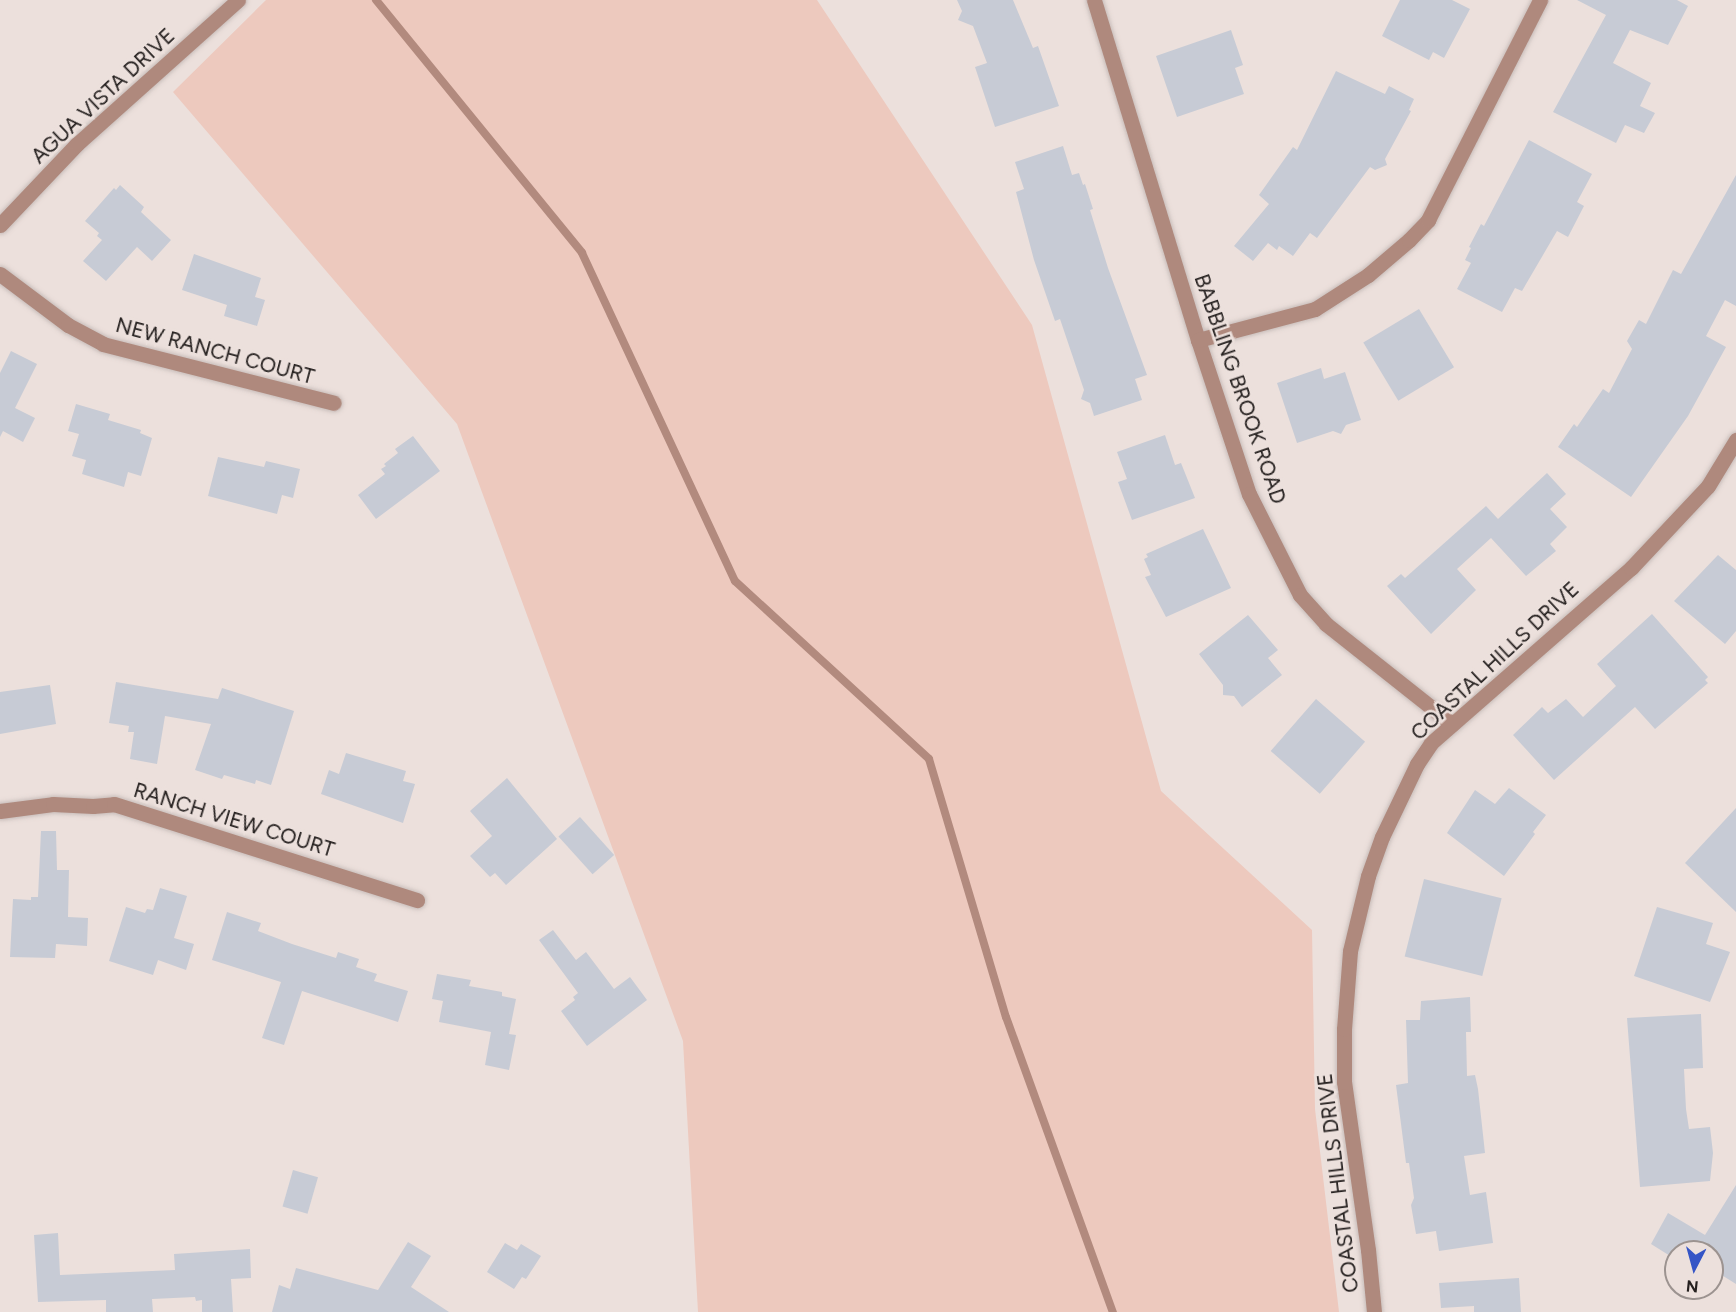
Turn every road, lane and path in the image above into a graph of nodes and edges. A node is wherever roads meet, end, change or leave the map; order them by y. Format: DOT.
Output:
graph roads {
  1 [pos="238,0"];
  2 [pos="1094,0"];
  3 [pos="1539,0"];
  4 [pos="0,225"];
  5 [pos="0,274"];
  6 [pos="1198,340"];
  7 [pos="334,403"];
  8 [pos="1736,440"];
  9 [pos="1452,724"];
  10 [pos="0,811"];
  11 [pos="417,900"];
  12 [pos="1374,1312"];
  1 -- 4 [label="street, AGUA VISTA DRIVE"];
  2 -- 6 [label="street, BABBLING BROOK ROAD"];
  3 -- 6 [label="street"];
  5 -- 7 [label="street, NEW RANCH COURT"];
  6 -- 9 [label="street, BABBLING BROOK ROAD"];
  8 -- 9 [label="street, COASTAL HILLS DRIVE"];
  9 -- 12 [label="street, COASTAL HILLS DRIVE"];
  10 -- 11 [label="street, RANCH VIEW COURT"];
}
